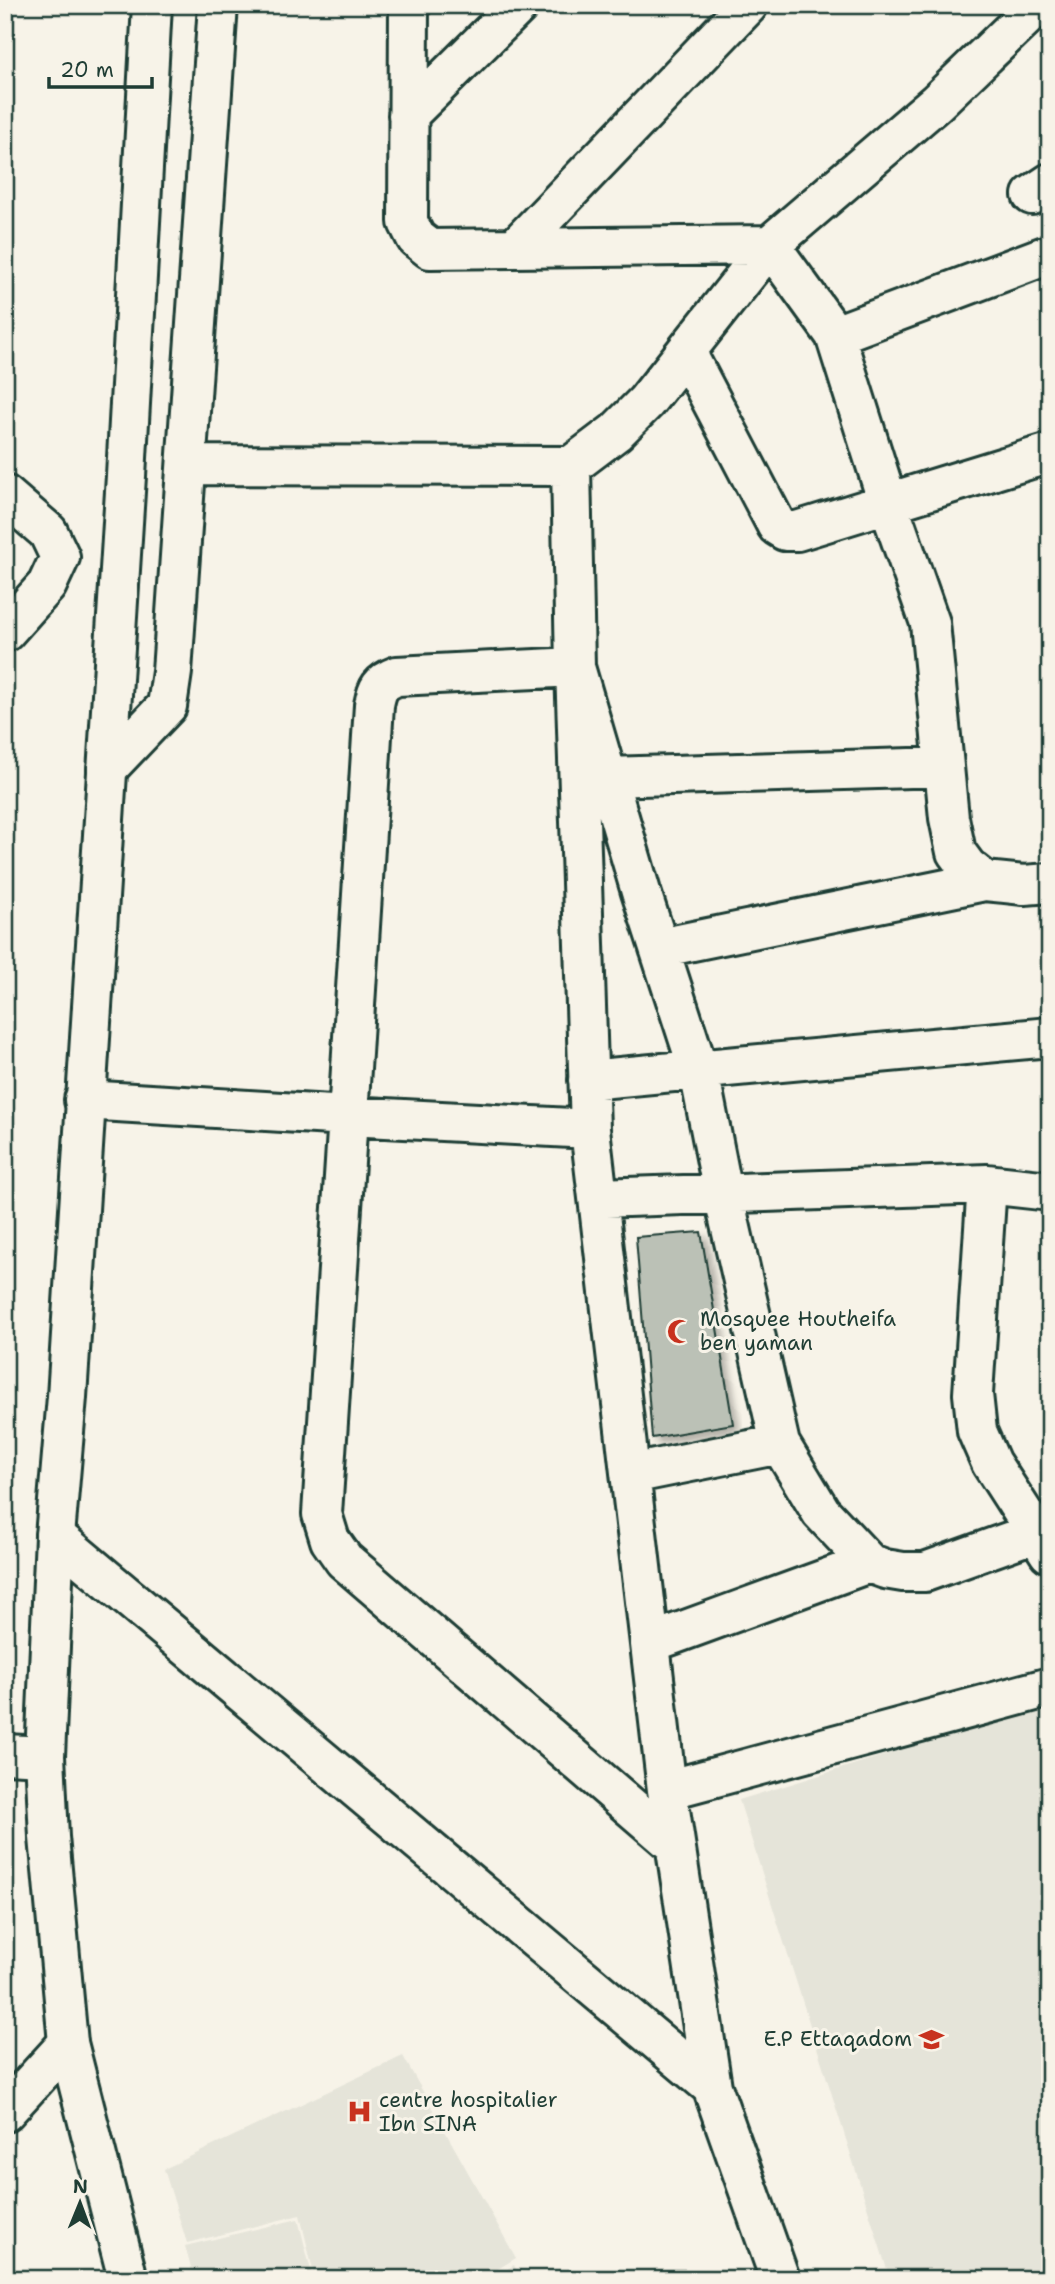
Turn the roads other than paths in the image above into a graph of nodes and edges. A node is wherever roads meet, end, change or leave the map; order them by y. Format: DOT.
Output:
graph roads {
  1 [pos="152,5"];
  2 [pos="218,5"];
  3 [pos="409,5"];
  4 [pos="519,5"];
  5 [pos="748,5"];
  6 [pos="1038,5"];
  7 [pos="408,115"];
  8 [pos="770,245"];
  9 [pos="515,248"];
  10 [pos="1050,254"];
  11 [pos="835,335"];
  12 [pos="686,352"];
  13 [pos="1050,453"];
  14 [pos="188,465"];
  15 [pos="571,466"];
  16 [pos="5,495"];
  17 [pos="887,503"];
  18 [pos="5,632"];
  19 [pos="575,667"];
  20 [pos="944,767"];
  21 [pos="107,769"];
  22 [pos="607,777"];
  23 [pos="985,881"];
  24 [pos="1050,883"];
  25 [pos="659,948"];
  26 [pos="1050,1037"];
  27 [pos="699,1071"];
  28 [pos="588,1080"];
  29 [pos="84,1100"];
  30 [pos="348,1116"];
  31 [pos="590,1129"];
  32 [pos="987,1184"];
  33 [pos="1050,1191"];
  34 [pos="723,1193"];
  35 [pos="599,1198"];
  36 [pos="780,1444"];
  37 [pos="631,1474"];
  38 [pos="55,1536"];
  39 [pos="1043,1543"];
  40 [pos="869,1563"];
  41 [pos="650,1643"];
  42 [pos="1050,1687"];
  43 [pos="5,1754"];
  44 [pos="45,1756"];
  45 [pos="667,1790"];
  46 [pos="675,1845"];
  47 [pos="68,2043"];
  48 [pos="712,2087"];
  49 [pos="5,2112"];
  50 [pos="128,2279"];
  51 [pos="780,2279"];
  1 -- 21 [label="street"];
  2 -- 14 [label="street"];
  3 -- 7 [label="street"];
  4 -- 7 [label="street"];
  5 -- 9 [label="street"];
  6 -- 8 [label="street"];
  7 -- 9 [label="street"];
  8 -- 9 [label="street"];
  8 -- 11 [label="street"];
  8 -- 12 [label="street"];
  10 -- 11 [label="street"];
  11 -- 17 [label="street"];
  12 -- 15 [label="street"];
  12 -- 17 [label="street"];
  13 -- 17 [label="street"];
  14 -- 15 [label="street"];
  14 -- 21 [label="street"];
  15 -- 19 [label="street"];
  16 -- 18 [label="street"];
  17 -- 20 [label="street"];
  19 -- 22 [label="street"];
  19 -- 28 [label="street"];
  19 -- 30 [label="street"];
  20 -- 22 [label="street"];
  20 -- 23 [label="street"];
  21 -- 29 [label="street"];
  22 -- 25 [label="street"];
  23 -- 24 [label="street"];
  23 -- 25 [label="street"];
  25 -- 27 [label="street"];
  26 -- 27 [label="street"];
  27 -- 28 [label="street"];
  27 -- 34 [label="street"];
  28 -- 31 [label="street"];
  29 -- 30 [label="street"];
  29 -- 38 [label="street"];
  30 -- 31 [label="street"];
  30 -- 46 [label="street"];
  31 -- 35 [label="street"];
  32 -- 33 [label="street"];
  32 -- 34 [label="street"];
  32 -- 39 [label="street"];
  34 -- 35 [label="street"];
  34 -- 36 [label="street"];
  35 -- 37 [label="street"];
  36 -- 37 [label="street"];
  36 -- 40 [label="street"];
  37 -- 41 [label="street"];
  38 -- 44 [label="street"];
  38 -- 48 [label="street"];
  39 -- 40 [label="street"];
  40 -- 41 [label="street"];
  41 -- 45 [label="street"];
  42 -- 45 [label="street"];
  43 -- 44 [label="street"];
  44 -- 47 [label="street"];
  45 -- 46 [label="street"];
  46 -- 48 [label="street"];
  47 -- 49 [label="street"];
  47 -- 50 [label="street"];
  48 -- 51 [label="street"];
}
